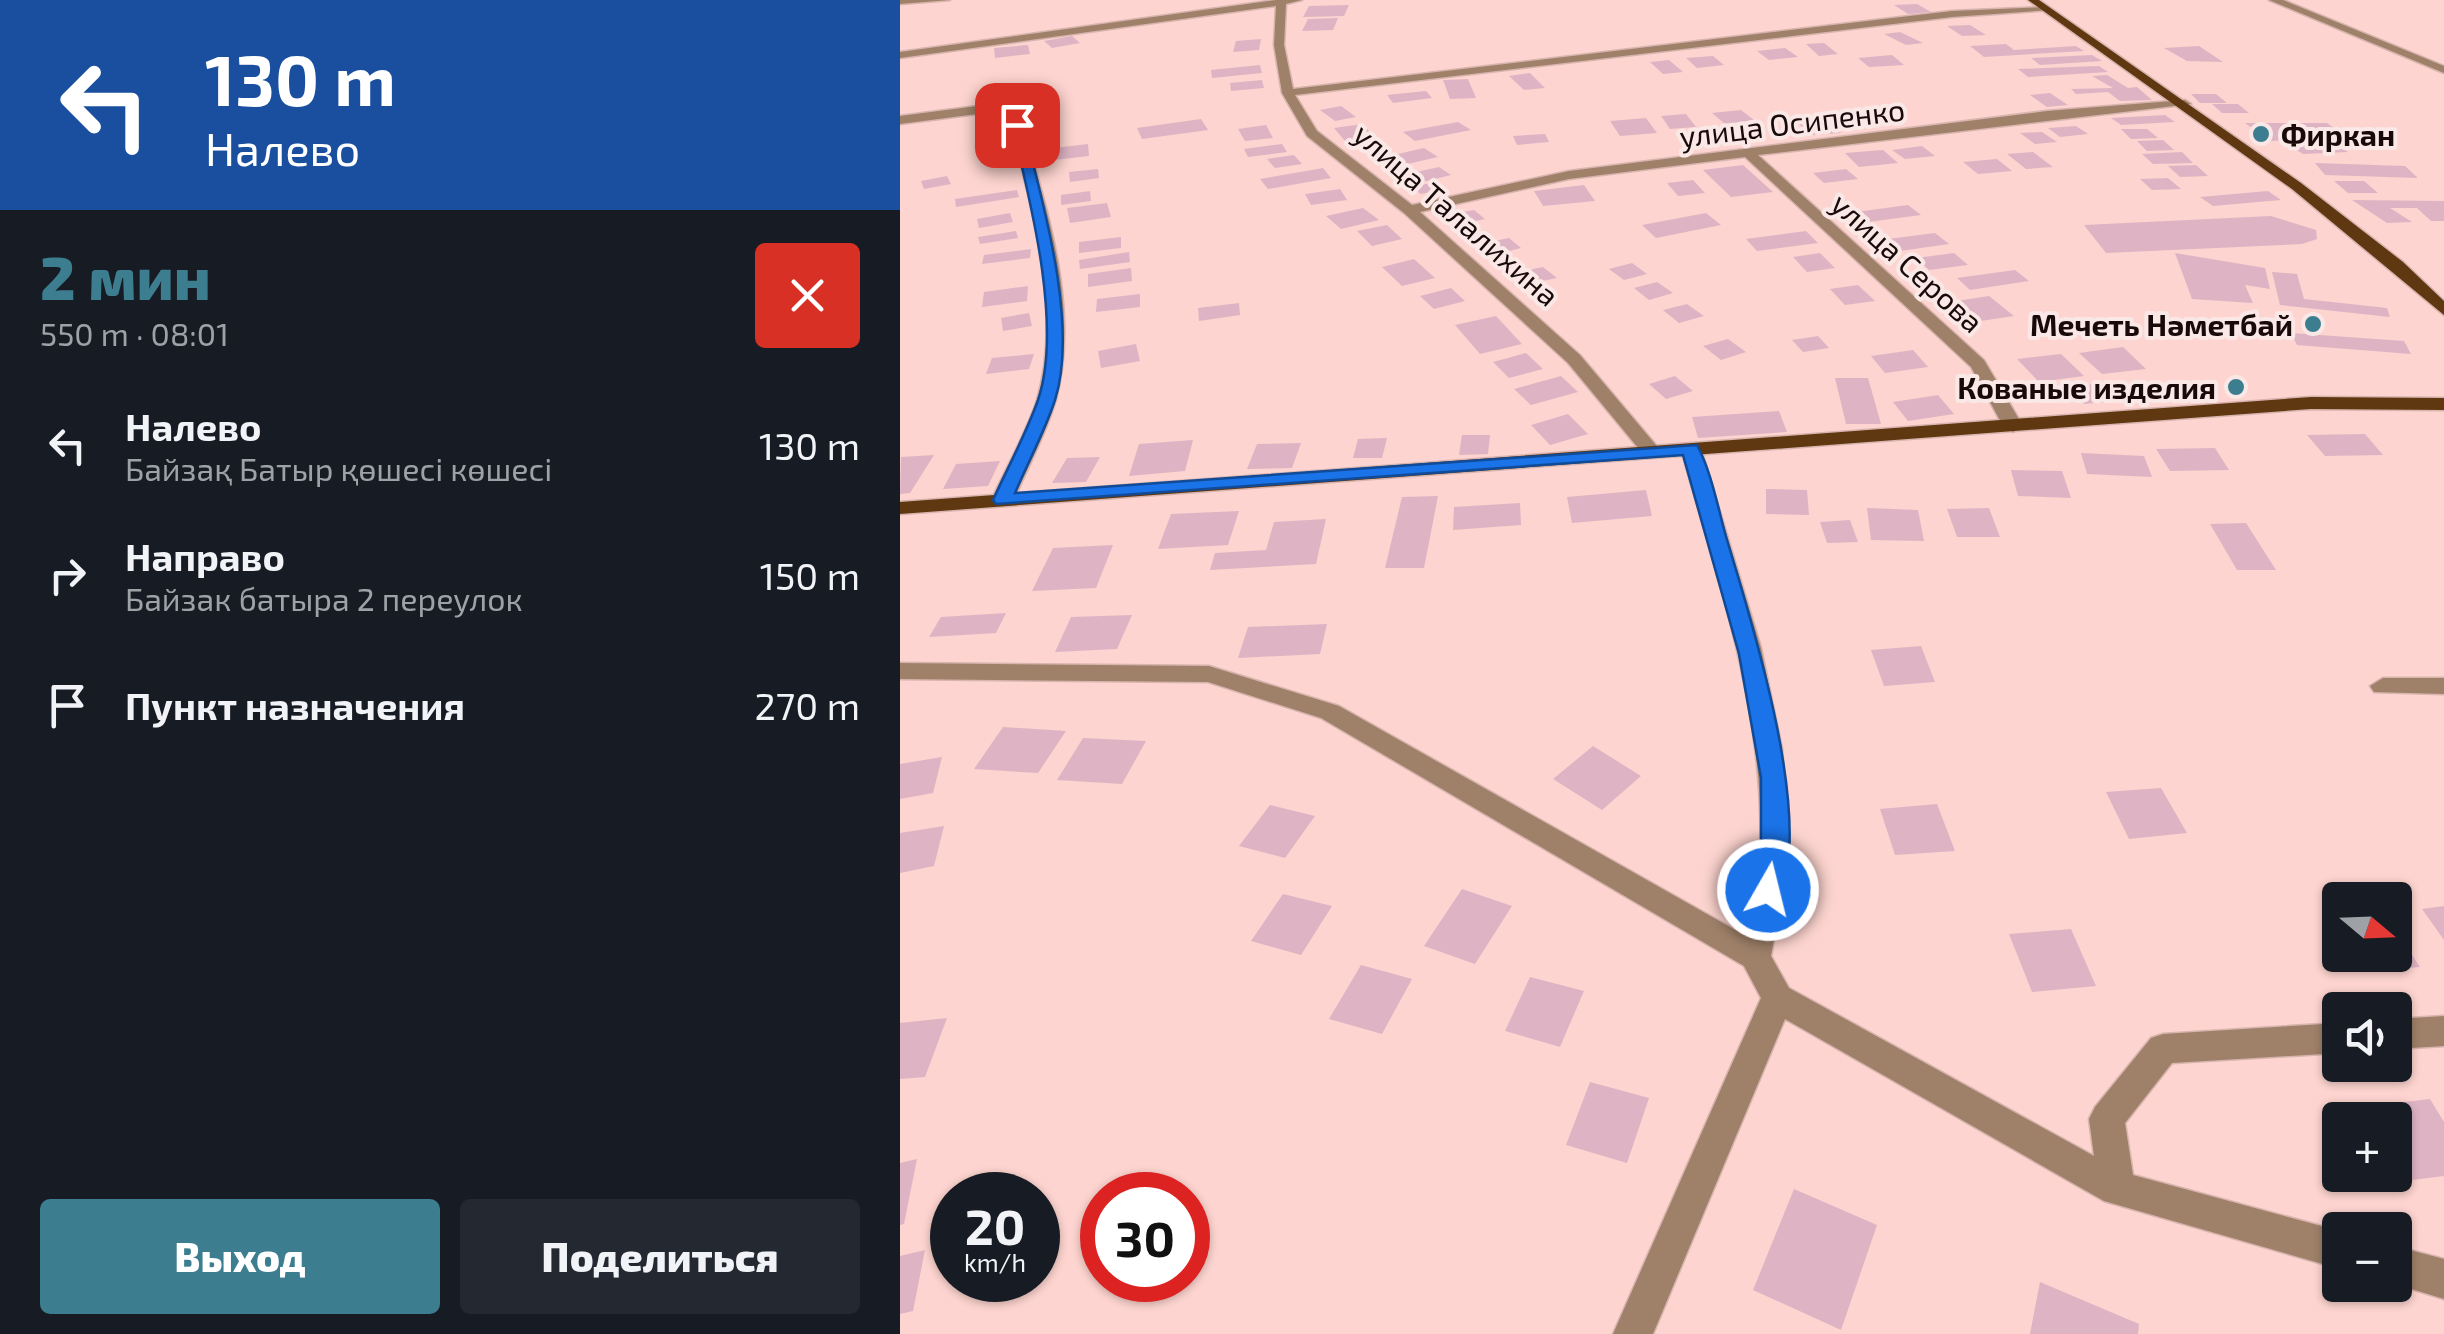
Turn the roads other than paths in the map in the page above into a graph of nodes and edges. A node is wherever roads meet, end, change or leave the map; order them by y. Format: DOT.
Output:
graph roads {
  1 [pos="944,0"];
  2 [pos="1297,0"];
  3 [pos="2033,0"];
  4 [pos="2274,0"];
  5 [pos="900,1"];
  6 [pos="1281,1"];
  7 [pos="2046,10"];
  8 [pos="900,55"];
  9 [pos="2444,70"];
  10 [pos="1288,93"];
  11 [pos="2185,104"];
  12 [pos="900,120"];
  13 [pos="1748,154"];
  14 [pos="1409,210"];
  15 [pos="2444,310"];
  16 [pos="2444,404"];
  17 [pos="2013,426"];
  18 [pos="1691,449"];
  19 [pos="1651,451"];
  20 [pos="1003,500"];
  21 [pos="900,508"];
  22 [pos="900,672"];
  23 [pos="2383,686"];
  24 [pos="2444,686"];
  25 [pos="1754,958"];
  26 [pos="1777,998"];
  27 [pos="2444,1031"];
  28 [pos="2412,1033"];
  29 [pos="2322,1039"];
  30 [pos="2117,1188"];
  31 [pos="2322,1245"];
  32 [pos="2412,1270"];
  33 [pos="2444,1278"];
  34 [pos="1633,1334"];
  1 -- 5 [label="street"];
  2 -- 6 [label="street"];
  3 -- 7 [label="main road"];
  4 -- 9 [label="street"];
  6 -- 8 [label="street"];
  6 -- 10 [label="street, улица Талалихина"];
  7 -- 10 [label="street"];
  7 -- 11 [label="main road"];
  10 -- 14 [label="street, улица Талалихина"];
  11 -- 13 [label="street, улица Осипенко"];
  11 -- 15 [label="main road"];
  12 -- 20 [label="street"];
  13 -- 14 [label="street, улица Осипенко"];
  13 -- 17 [label="street, улица Серова"];
  14 -- 19 [label="street, улица Талалихина"];
  16 -- 17 [label="main road"];
  17 -- 18 [label="main road"];
  18 -- 19 [label="main road"];
  18 -- 25 [label="street"];
  19 -- 20 [label="main road"];
  20 -- 21 [label="main road"];
  22 -- 25 [label="street"];
  23 -- 24 [label="street"];
  25 -- 26 [label="street"];
  26 -- 30 [label="street"];
  26 -- 34 [label="street"];
  27 -- 28 [label="street"];
  29 -- 30 [label="street"];
  30 -- 31 [label="street"];
  32 -- 33 [label="street"];
}
